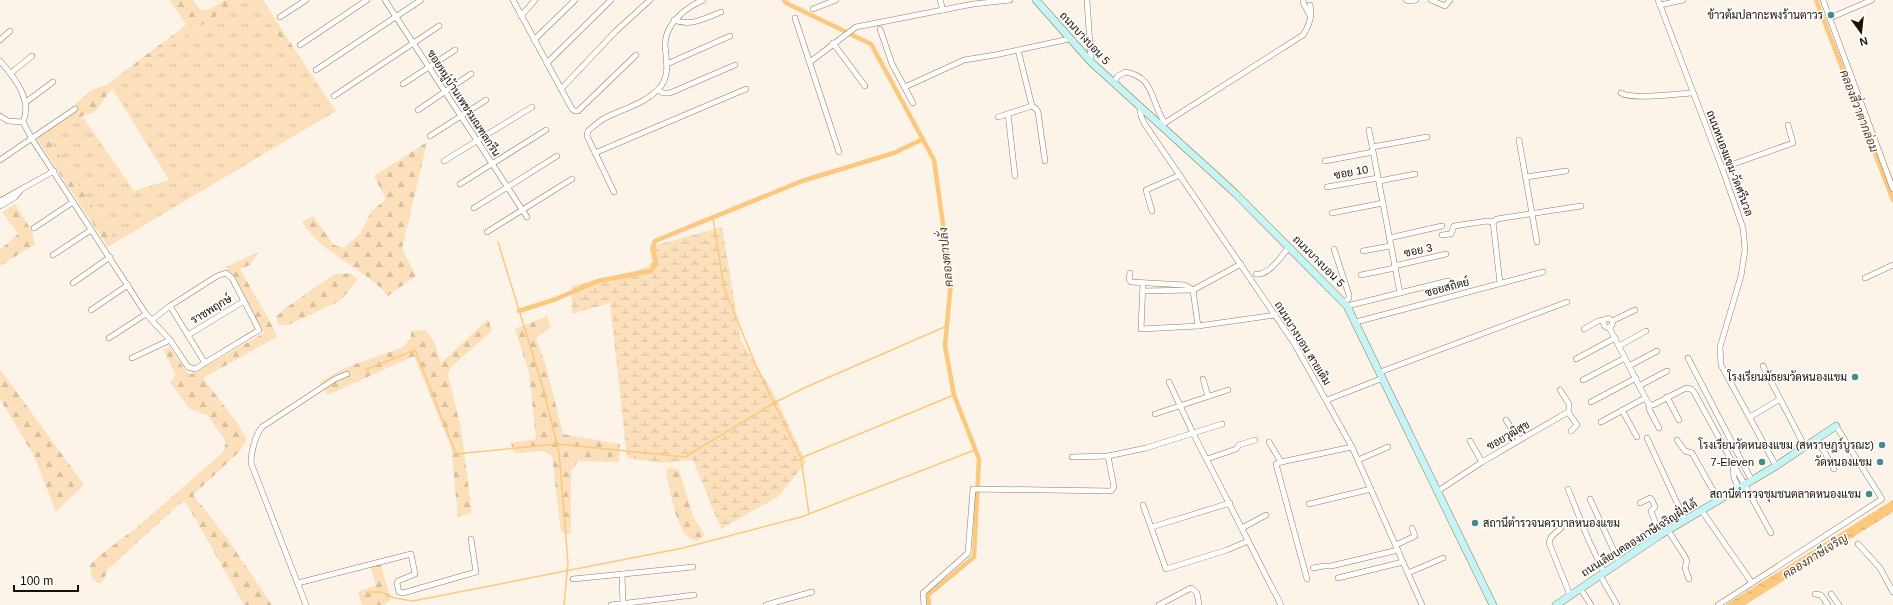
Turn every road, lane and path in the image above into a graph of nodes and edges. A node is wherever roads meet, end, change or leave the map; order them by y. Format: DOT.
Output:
graph roads {
  1 [pos="306,0"];
  2 [pos="366,0"];
  3 [pos="384,0"];
  4 [pos="421,0"];
  5 [pos="513,0"];
  6 [pos="535,0"];
  7 [pos="575,0"];
  8 [pos="611,0"];
  9 [pos="650,0"];
  10 [pos="703,0"];
  11 [pos="836,0"];
  12 [pos="940,0"];
  13 [pos="1010,0"];
  14 [pos="1036,0"];
  15 [pos="1088,0"];
  16 [pos="1406,0"];
  17 [pos="1416,0"];
  18 [pos="1431,0"];
  19 [pos="1450,0"];
  20 [pos="1683,0"];
  21 [pos="1823,0"];
  22 [pos="1872,0"];
  23 [pos="1659,2"];
  24 [pos="1307,3"];
  25 [pos="813,8"];
  26 [pos="943,10"];
  27 [pos="721,12"];
  28 [pos="521,16"];
  29 [pos="280,17"];
  30 [pos="396,17"];
  31 [pos="795,18"];
  32 [pos="1830,18"];
  33 [pos="674,20"];
  34 [pos="439,26"];
  35 [pos="880,29"];
  36 [pos="10,31"];
  37 [pos="730,36"];
  38 [pos="1069,39"];
  39 [pos="0,40"];
  40 [pos="534,40"];
  41 [pos="413,43"];
  42 [pos="833,43"];
  43 [pos="300,45"];
  44 [pos="456,50"];
  45 [pos="1018,50"];
  46 [pos="636,55"];
  47 [pos="32,56"];
  48 [pos="0,61"];
  49 [pos="810,62"];
  50 [pos="1091,62"];
  51 [pos="547,63"];
  52 [pos="667,64"];
  53 [pos="735,65"];
  54 [pos="428,67"];
  55 [pos="316,70"];
  56 [pos="11,73"];
  57 [pos="471,74"];
  58 [pos="52,82"];
  59 [pos="1113,83"];
  60 [pos="403,84"];
  61 [pos="865,86"];
  62 [pos="905,87"];
  63 [pos="561,89"];
  64 [pos="746,89"];
  65 [pos="658,90"];
  66 [pos="445,92"];
  67 [pos="1621,93"];
  68 [pos="1692,93"];
  69 [pos="334,96"];
  70 [pos="486,100"];
  71 [pos="26,102"];
  72 [pos="913,103"];
  73 [pos="1032,106"];
  74 [pos="532,107"];
  75 [pos="1140,108"];
  76 [pos="75,109"];
  77 [pos="418,110"];
  78 [pos="1008,114"];
  79 [pos="461,116"];
  80 [pos="998,117"];
  81 [pos="1,119"];
  82 [pos="23,122"];
  83 [pos="1788,124"];
  84 [pos="1163,125"];
  85 [pos="546,130"];
  86 [pos="1369,130"];
  87 [pos="430,136"];
  88 [pos="1427,137"];
  89 [pos="32,139"];
  90 [pos="476,140"];
  91 [pos="1519,140"];
  92 [pos="1372,149"];
  93 [pos="839,152"];
  94 [pos="595,153"];
  95 [pos="557,156"];
  96 [pos="0,160"];
  97 [pos="444,161"];
  98 [pos="1044,161"];
  99 [pos="1325,161"];
  100 [pos="492,164"];
  101 [pos="1722,168"];
  102 [pos="54,171"];
  103 [pos="1566,171"];
  104 [pos="1415,174"];
  105 [pos="1180,175"];
  106 [pos="1015,176"];
  107 [pos="1526,177"];
  108 [pos="572,179"];
  109 [pos="1379,179"];
  110 [pos="460,184"];
  111 [pos="507,187"];
  112 [pos="1327,187"];
  113 [pos="1893,189"];
  114 [pos="20,191"];
  115 [pos="614,192"];
  116 [pos="0,201"];
  117 [pos="73,202"];
  118 [pos="1383,203"];
  119 [pos="0,206"];
  120 [pos="1581,206"];
  121 [pos="474,208"];
  122 [pos="521,209"];
  123 [pos="1152,211"];
  124 [pos="1332,213"];
  125 [pos="1532,215"];
  126 [pos="527,217"];
  127 [pos="1493,222"];
  128 [pos="1442,226"];
  129 [pos="34,228"];
  130 [pos="92,230"];
  131 [pos="487,232"];
  132 [pos="1442,235"];
  133 [pos="1388,238"];
  134 [pos="1537,242"];
  135 [pos="1390,246"];
  136 [pos="1289,247"];
  137 [pos="1334,249"];
  138 [pos="1363,251"];
  139 [pos="1446,254"];
  140 [pos="53,255"];
  141 [pos="110,257"];
  142 [pos="1241,264"];
  143 [pos="1893,265"];
  144 [pos="1395,267"];
  145 [pos="1544,272"];
  146 [pos="1130,273"];
  147 [pos="1256,274"];
  148 [pos="1361,275"];
  149 [pos="1865,278"];
  150 [pos="1448,281"];
  151 [pos="72,283"];
  152 [pos="1143,283"];
  153 [pos="1500,283"];
  154 [pos="128,285"];
  155 [pos="1193,290"];
  156 [pos="1143,291"];
  157 [pos="1400,293"];
  158 [pos="244,301"];
  159 [pos="1567,302"];
  160 [pos="1346,304"];
  161 [pos="170,306"];
  162 [pos="91,310"];
  163 [pos="1635,310"];
  164 [pos="146,314"];
  165 [pos="1276,316"];
  166 [pos="152,320"];
  167 [pos="1604,320"];
  168 [pos="1612,321"];
  169 [pos="1356,322"];
  170 [pos="1198,326"];
  171 [pos="1609,327"];
  172 [pos="1584,329"];
  173 [pos="1646,331"];
  174 [pos="188,335"];
  175 [pos="109,338"];
  176 [pos="1615,338"];
  177 [pos="170,340"];
  178 [pos="1619,346"];
  179 [pos="1657,351"];
  180 [pos="132,358"];
  181 [pos="1625,358"];
  182 [pos="1688,358"];
  183 [pos="1576,359"];
  184 [pos="205,363"];
  185 [pos="1630,366"];
  186 [pos="1763,366"];
  187 [pos="1667,371"];
  188 [pos="347,374"];
  189 [pos="1382,375"];
  190 [pos="1636,378"];
  191 [pos="1203,379"];
  192 [pos="1583,380"];
  193 [pos="1169,382"];
  194 [pos="1639,386"];
  195 [pos="1228,390"];
  196 [pos="1560,390"];
  197 [pos="1208,396"];
  198 [pos="1667,397"];
  199 [pos="1645,398"];
  200 [pos="1327,400"];
  201 [pos="1780,400"];
  202 [pos="1591,402"];
  203 [pos="1650,405"];
  204 [pos="1180,406"];
  205 [pos="1622,410"];
  206 [pos="1569,413"];
  207 [pos="1155,414"];
  208 [pos="1750,417"];
  209 [pos="1506,420"];
  210 [pos="1679,420"];
  211 [pos="1601,422"];
  212 [pos="1222,424"];
  213 [pos="1836,426"];
  214 [pos="1659,428"];
  215 [pos="1571,431"];
  216 [pos="1193,433"];
  217 [pos="1637,437"];
  218 [pos="1647,438"];
  219 [pos="1817,439"];
  220 [pos="1254,440"];
  221 [pos="1520,440"];
  222 [pos="1677,440"];
  223 [pos="1269,442"];
  224 [pos="1470,442"];
  225 [pos="1352,447"];
  226 [pos="1388,447"];
  227 [pos="1805,447"];
  228 [pos="1108,456"];
  229 [pos="1072,457"];
  230 [pos="1207,459"];
  231 [pos="1358,460"];
  232 [pos="1281,462"];
  233 [pos="1482,462"];
  234 [pos="1776,466"];
  235 [pos="1834,469"];
  236 [pos="1752,481"];
  237 [pos="1568,488"];
  238 [pos="1742,488"];
  239 [pos="1371,489"];
  240 [pos="1438,491"];
  241 [pos="1590,499"];
  242 [pos="1719,501"];
  243 [pos="1640,503"];
  244 [pos="1230,504"];
  245 [pos="1309,504"];
  246 [pos="1143,505"];
  247 [pos="1702,511"];
  248 [pos="1266,515"];
  249 [pos="1686,520"];
  250 [pos="1152,527"];
  251 [pos="1242,528"];
  252 [pos="1412,528"];
  253 [pos="1561,528"];
  254 [pos="1668,530"];
  255 [pos="1772,533"];
  256 [pos="1660,535"];
  257 [pos="471,538"];
  258 [pos="1248,541"];
  259 [pos="1858,544"];
  260 [pos="1397,548"];
  261 [pos="1443,558"];
  262 [pos="1404,562"];
  263 [pos="1619,562"];
  264 [pos="692,567"];
  265 [pos="1313,568"];
  266 [pos="1408,573"];
  267 [pos="622,574"];
  268 [pos="1602,574"];
  269 [pos="1338,578"];
  270 [pos="573,579"];
  271 [pos="1307,579"];
  272 [pos="1689,579"];
  273 [pos="298,583"];
  274 [pos="1752,583"];
  275 [pos="1580,588"];
  276 [pos="812,592"];
  277 [pos="1893,592"];
  278 [pos="1814,594"];
  279 [pos="1831,594"];
  280 [pos="694,595"];
  281 [pos="1570,595"];
  282 [pos="623,604"];
  283 [pos="306,605"];
  284 [pos="612,605"];
  285 [pos="766,605"];
  286 [pos="924,605"];
  287 [pos="1159,605"];
  288 [pos="1199,605"];
  289 [pos="1281,605"];
  290 [pos="1422,605"];
  291 [pos="1493,605"];
  292 [pos="1556,605"];
  293 [pos="1591,605"];
  294 [pos="1617,605"];
  295 [pos="1718,605"];
  296 [pos="1828,605"];
  297 [pos="1839,605"];
  1 -- 29 [label="street"];
  2 -- 43 [label="street"];
  3 -- 30 [label="street, ซอยหมู่บ้านเพชรมณฑลกรีน"];
  4 -- 30 [label="street"];
  5 -- 28 [label="street"];
  6 -- 28 [label="street"];
  7 -- 40 [label="street"];
  8 -- 51 [label="street"];
  9 -- 63 [label="street"];
  10 -- 33 [label="street"];
  11 -- 25 [label="street"];
  12 -- 26 [label="street"];
  13 -- 26 [label="street"];
  14 -- 38 [label="main road, ถนนบางบอน 5"];
  15 -- 50 [label="street"];
  16 -- 17 [label="street"];
  18 -- 19 [label="street"];
  20 -- 23 [label="street"];
  21 -- 32 [label="street"];
  22 -- 32 [label="street"];
  23 -- 68 [label="street, ถนนหนองแขม-วัดศรีนวล"];
  24 -- 84 [label="street"];
  26 -- 42 [label="street"];
  27 -- 33 [label="street"];
  28 -- 40 [label="street"];
  30 -- 41 [label="street, ซอยหมู่บ้านเพชรมณฑลกรีน"];
  30 -- 55 [label="street"];
  31 -- 49 [label="street"];
  32 -- 113 [label="street"];
  33 -- 52 [label="street"];
  34 -- 41 [label="street"];
  35 -- 62 [label="street"];
  36 -- 39 [label="street"];
  37 -- 52 [label="street"];
  38 -- 45 [label="street"];
  38 -- 50 [label="main road, ถนนบางบอน 5"];
  40 -- 51 [label="street"];
  41 -- 54 [label="street, ซอยหมู่บ้านเพชรมณฑลกรีน"];
  41 -- 69 [label="street"];
  42 -- 49 [label="street"];
  42 -- 61 [label="street"];
  44 -- 54 [label="street"];
  45 -- 62 [label="street"];
  45 -- 73 [label="street"];
  46 -- 63 [label="street"];
  47 -- 56 [label="street"];
  48 -- 56 [label="street"];
  49 -- 93 [label="street"];
  50 -- 59 [label="main road, ถนนบางบอน 5"];
  51 -- 63 [label="street"];
  52 -- 65 [label="street"];
  53 -- 65 [label="street"];
  54 -- 60 [label="street"];
  54 -- 66 [label="street, ซอยหมู่บ้านเพชรมณฑลกรีน"];
  56 -- 71 [label="street"];
  57 -- 66 [label="street"];
  58 -- 71 [label="street"];
  59 -- 75 [label="main road, ถนนบางบอน 5"];
  59 -- 84 [label="street"];
  62 -- 72 [label="street"];
  64 -- 94 [label="street"];
  65 -- 94 [label="street"];
  66 -- 77 [label="street"];
  66 -- 79 [label="street, ซอยหมู่บ้านเพชรมณฑลกรีน"];
  67 -- 68 [label="street"];
  68 -- 101 [label="street, ถนนหนองแขม-วัดศรีนวล"];
  70 -- 79 [label="street"];
  71 -- 82 [label="street"];
  73 -- 78 [label="street"];
  73 -- 98 [label="street"];
  74 -- 90 [label="street"];
  75 -- 84 [label="main road, ถนนบางบอน 5"];
  75 -- 105 [label="street, ถนนบางบอน สายเดิม"];
  76 -- 89 [label="street"];
  78 -- 80 [label="street"];
  78 -- 106 [label="street"];
  79 -- 87 [label="street"];
  79 -- 90 [label="street, ซอยหมู่บ้านเพชรมณฑลกรีน"];
  81 -- 82 [label="street"];
  82 -- 89 [label="street"];
  83 -- 101 [label="street"];
  84 -- 136 [label="main road, ถนนบางบอน 5"];
  85 -- 100 [label="street"];
  86 -- 92 [label="street"];
  88 -- 92 [label="street"];
  89 -- 96 [label="street"];
  89 -- 102 [label="street"];
  90 -- 97 [label="street"];
  90 -- 100 [label="street, ซอยหมู่บ้านเพชรมณฑลกรีน"];
  91 -- 107 [label="street"];
  92 -- 99 [label="street"];
  92 -- 109 [label="street"];
  94 -- 115 [label="street"];
  95 -- 111 [label="street"];
  100 -- 110 [label="street"];
  100 -- 111 [label="street, ซอยหมู่บ้านเพชรมณฑลกรีน"];
  101 -- 208 [label="street, ถนนหนองแขม-วัดศรีนวล"];
  102 -- 114 [label="street"];
  102 -- 117 [label="street"];
  103 -- 107 [label="street"];
  104 -- 109 [label="street, ซอย 10"];
  105 -- 123 [label="street"];
  105 -- 142 [label="street, ถนนบางบอน สายเดิม"];
  107 -- 125 [label="street"];
  108 -- 122 [label="street"];
  109 -- 112 [label="street, ซอย 10"];
  109 -- 118 [label="street"];
  111 -- 121 [label="street"];
  111 -- 122 [label="street, ซอยหมู่บ้านเพชรมณฑลกรีน"];
  114 -- 116 [label="street"];
  114 -- 119 [label="street"];
  117 -- 129 [label="street"];
  117 -- 130 [label="street"];
  118 -- 124 [label="street"];
  118 -- 133 [label="street"];
  120 -- 125 [label="street"];
  122 -- 126 [label="street, ซอยหมู่บ้านเพชรมณฑลกรีน"];
  122 -- 131 [label="street"];
  125 -- 127 [label="street"];
  125 -- 134 [label="street"];
  127 -- 132 [label="street"];
  127 -- 153 [label="street"];
  128 -- 133 [label="street"];
  130 -- 140 [label="street"];
  130 -- 141 [label="street"];
  133 -- 135 [label="street"];
  135 -- 138 [label="street"];
  135 -- 144 [label="street"];
  136 -- 147 [label="street"];
  136 -- 160 [label="main road, ถนนบางบอน 5"];
  137 -- 160 [label="street"];
  139 -- 144 [label="street, ซอย 3"];
  141 -- 151 [label="street"];
  141 -- 154 [label="street"];
  142 -- 155 [label="street"];
  142 -- 165 [label="street, ถนนบางบอน สายเดิม"];
  143 -- 149 [label="street"];
  144 -- 148 [label="street, ซอย 3"];
  144 -- 157 [label="street"];
  145 -- 153 [label="street, ซอยสถิตย์"];
  146 -- 152 [label="street"];
  150 -- 157 [label="street"];
  152 -- 155 [label="street"];
  152 -- 156 [label="street"];
  153 -- 169 [label="street, ซอยสถิตย์"];
  154 -- 162 [label="street"];
  154 -- 164 [label="street"];
  155 -- 156 [label="street"];
  155 -- 170 [label="street"];
  156 -- 170 [label="street"];
  157 -- 160 [label="street"];
  158 -- 161 [label="street"];
  158 -- 174 [label="street, ราชพฤกษ์"];
  158 -- 184 [label="street"];
  159 -- 189 [label="street"];
  160 -- 169 [label="main road, ถนนบางบอน 5"];
  161 -- 166 [label="street"];
  161 -- 174 [label="street, ราชพฤกษ์"];
  163 -- 168 [label="street"];
  164 -- 166 [label="street"];
  164 -- 175 [label="street"];
  165 -- 170 [label="street"];
  165 -- 200 [label="street, ถนนบางบอน สายเดิม"];
  166 -- 177 [label="street"];
  167 -- 168 [label="street"];
  167 -- 171 [label="street"];
  167 -- 172 [label="street"];
  168 -- 171 [label="street"];
  169 -- 189 [label="main road, ถนนบางบอน 5"];
  171 -- 176 [label="street"];
  173 -- 178 [label="street"];
  174 -- 184 [label="street, ราชพฤกษ์"];
  176 -- 178 [label="street"];
  176 -- 183 [label="street"];
  177 -- 180 [label="street"];
  177 -- 184 [label="street"];
  178 -- 181 [label="street"];
  179 -- 185 [label="street"];
  181 -- 185 [label="street"];
  181 -- 192 [label="street"];
  182 -- 236 [label="street"];
  185 -- 190 [label="street"];
  186 -- 201 [label="street"];
  187 -- 194 [label="street"];
  188 -- 273 [label="street"];
  189 -- 200 [label="street"];
  189 -- 240 [label="main road, ถนนบางบอน 5"];
  190 -- 194 [label="street"];
  190 -- 202 [label="street"];
  191 -- 197 [label="street"];
  193 -- 204 [label="street"];
  194 -- 199 [label="street"];
  195 -- 197 [label="street"];
  196 -- 206 [label="street"];
  197 -- 204 [label="street"];
  198 -- 203 [label="street"];
  198 -- 210 [label="street"];
  198 -- 238 [label="street"];
  199 -- 203 [label="street"];
  199 -- 205 [label="street"];
  200 -- 225 [label="street, ถนนบางบอน สายเดิม"];
  201 -- 208 [label="street"];
  201 -- 227 [label="street"];
  203 -- 214 [label="street"];
  204 -- 207 [label="street"];
  204 -- 216 [label="street"];
  205 -- 211 [label="street"];
  205 -- 217 [label="street"];
  206 -- 215 [label="street"];
  206 -- 221 [label="street, ซอยวุฒิสุข"];
  208 -- 234 [label="street, ถนนหนองแขม-วัดศรีนวล"];
  209 -- 221 [label="street"];
  212 -- 216 [label="street"];
  213 -- 219 [label="main road, ถนนเลียบคลองภาษีเจริญฝั่งใต้"];
  213 -- 274 [label="street"];
  216 -- 228 [label="street"];
  216 -- 230 [label="street"];
  218 -- 249 [label="street"];
  219 -- 227 [label="main road, ถนนเลียบคลองภาษีเจริญฝั่งใต้"];
  219 -- 235 [label="street"];
  220 -- 230 [label="street"];
  221 -- 233 [label="street, ซอยวุฒิสุข"];
  222 -- 242 [label="street"];
  223 -- 232 [label="street"];
  224 -- 233 [label="street"];
  225 -- 231 [label="street, ถนนบางบอน สายเดิม"];
  225 -- 232 [label="street"];
  226 -- 231 [label="street"];
  227 -- 234 [label="main road, ถนนเลียบคลองภาษีเจริญฝั่งใต้"];
  228 -- 229 [label="street"];
  228 -- 286 [label="street"];
  230 -- 244 [label="street"];
  231 -- 239 [label="street, ถนนบางบอน สายเดิม"];
  232 -- 271 [label="street"];
  233 -- 240 [label="street, ซอยวุฒิสุข"];
  234 -- 236 [label="main road, ถนนเลียบคลองภาษีเจริญฝั่งใต้"];
  236 -- 238 [label="main road, ถนนเลียบคลองภาษีเจริญฝั่งใต้"];
  237 -- 268 [label="street"];
  238 -- 242 [label="main road, ถนนเลียบคลองภาษีเจริญฝั่งใต้"];
  238 -- 255 [label="street"];
  239 -- 245 [label="street"];
  239 -- 260 [label="street, ถนนบางบอน สายเดิม"];
  240 -- 291 [label="main road, ถนนบางบอน 5"];
  241 -- 263 [label="street"];
  242 -- 247 [label="main road, ถนนเลียบคลองภาษีเจริญฝั่งใต้"];
  243 -- 256 [label="street"];
  244 -- 250 [label="street"];
  244 -- 251 [label="street"];
  246 -- 250 [label="street"];
  247 -- 249 [label="main road, ถนนเลียบคลองภาษีเจริญฝั่งใต้"];
  247 -- 274 [label="street"];
  248 -- 251 [label="street"];
  249 -- 254 [label="main road, ถนนเลียบคลองภาษีเจริญฝั่งใต้"];
  250 -- 258 [label="street"];
  251 -- 258 [label="street"];
  252 -- 260 [label="street"];
  253 -- 281 [label="street"];
  254 -- 256 [label="main road, ถนนเลียบคลองภาษีเจริญฝั่งใต้"];
  254 -- 272 [label="street"];
  256 -- 263 [label="main road, ถนนเลียบคลองภาษีเจริญฝั่งใต้"];
  257 -- 273 [label="street"];
  258 -- 289 [label="street"];
  259 -- 277 [label="street"];
  260 -- 262 [label="street, ถนนบางบอน สายเดิม"];
  260 -- 265 [label="street"];
  261 -- 266 [label="street"];
  262 -- 266 [label="street, ถนนบางบอน สายเดิม"];
  262 -- 269 [label="street"];
  263 -- 268 [label="main road, ถนนเลียบคลองภาษีเจริญฝั่งใต้"];
  264 -- 267 [label="street"];
  266 -- 290 [label="street, ถนนบางบอน สายเดิม"];
  267 -- 270 [label="street"];
  267 -- 282 [label="street"];
  268 -- 275 [label="main road, ถนนเลียบคลองภาษีเจริญฝั่งใต้"];
  268 -- 294 [label="street"];
  273 -- 283 [label="street"];
  274 -- 295 [label="street"];
  275 -- 281 [label="main road, ถนนเลียบคลองภาษีเจริญฝั่งใต้"];
  275 -- 293 [label="street"];
  276 -- 285 [label="street"];
  278 -- 296 [label="street"];
  279 -- 297 [label="street"];
  280 -- 282 [label="street"];
  281 -- 292 [label="main road, ถนนเลียบคลองภาษีเจริญฝั่งใต้"];
  282 -- 284 [label="street"];
  287 -- 288 [label="street"];
}
